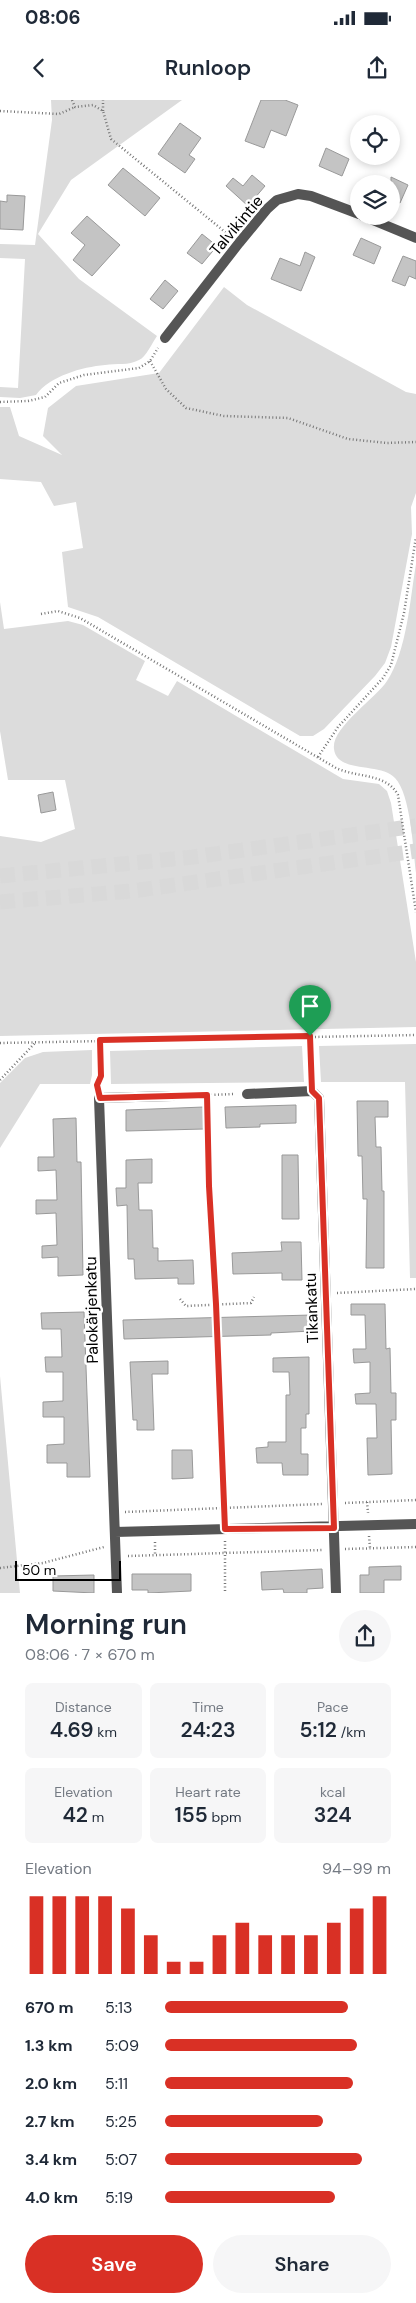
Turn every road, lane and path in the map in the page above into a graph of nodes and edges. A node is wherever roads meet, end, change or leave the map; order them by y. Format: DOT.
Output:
graph roads {
  1 [pos="72,100"];
  2 [pos="103,100"];
  3 [pos="75,107"];
  4 [pos="0,111"];
  5 [pos="103,111"];
  6 [pos="350,210"];
  7 [pos="385,225"];
  8 [pos="416,238"];
  9 [pos="239,243"];
  10 [pos="164,338"];
  11 [pos="150,361"];
  12 [pos="0,402"];
  13 [pos="416,442"];
  14 [pos="416,537"];
  15 [pos="41,614"];
  16 [pos="318,758"];
  17 [pos="416,912"];
  18 [pos="416,1035"];
  19 [pos="310,1036"];
  20 [pos="100,1040"];
  21 [pos="0,1043"];
  22 [pos="35,1043"];
  23 [pos="0,1080"];
  24 [pos="312,1091"];
  25 [pos="247,1094"];
  26 [pos="207,1095"];
  27 [pos="172,1096"];
  28 [pos="100,1098"];
  29 [pos="416,1289"];
  30 [pos="326,1294"];
  31 [pos="254,1296"];
  32 [pos="180,1299"];
  33 [pos="216,1304"];
  34 [pos="416,1500"];
  35 [pos="333,1503"];
  36 [pos="224,1508"];
  37 [pos="114,1512"];
  38 [pos="416,1524"];
  39 [pos="334,1528"];
  40 [pos="225,1529"];
  41 [pos="115,1532"];
  42 [pos="115,1543"];
  43 [pos="416,1547"];
  44 [pos="334,1549"];
  45 [pos="225,1553"];
  46 [pos="116,1557"];
  47 [pos="0,1568"];
  48 [pos="117,1593"];
  49 [pos="225,1593"];
  50 [pos="336,1593"];
  1 -- 3 [label="path"];
  2 -- 5 [label="path"];
  3 -- 4 [label="path"];
  3 -- 5 [label="path"];
  5 -- 9 [label="path"];
  6 -- 9 [label="street, Talvikintie"];
  7 -- 8 [label="street"];
  9 -- 10 [label="street, Talvikintie"];
  10 -- 11 [label="path"];
  11 -- 12 [label="path"];
  11 -- 13 [label="path"];
  14 -- 16 [label="path"];
  15 -- 16 [label="path"];
  16 -- 17 [label="path"];
  18 -- 19 [label="path"];
  19 -- 20 [label="path"];
  19 -- 24 [label="path"];
  20 -- 22 [label="path"];
  20 -- 28 [label="path"];
  21 -- 22 [label="path"];
  22 -- 23 [label="path"];
  24 -- 25 [label="street"];
  24 -- 30 [label="street, Tikankatu"];
  25 -- 26 [label="path"];
  26 -- 27 [label="path"];
  26 -- 33 [label="path"];
  27 -- 28 [label="street"];
  28 -- 37 [label="street, Palokärjenkatu"];
  29 -- 30 [label="path"];
  30 -- 35 [label="street, Tikankatu"];
  31 -- 33 [label="path"];
  32 -- 33 [label="path"];
  33 -- 36 [label="path"];
  34 -- 35 [label="path"];
  35 -- 36 [label="path"];
  35 -- 39 [label="street, Tikankatu"];
  36 -- 37 [label="path"];
  36 -- 40 [label="path"];
  37 -- 41 [label="street, Palokärjenkatu"];
  38 -- 39 [label="street"];
  39 -- 40 [label="street"];
  39 -- 44 [label="street, Tikankatu"];
  40 -- 41 [label="street"];
  40 -- 45 [label="path"];
  41 -- 42 [label="street, Palokärjenkatu"];
  42 -- 46 [label="street, Palokärjenkatu"];
  42 -- 47 [label="path"];
  43 -- 44 [label="path"];
  44 -- 45 [label="path"];
  44 -- 50 [label="street, Tikankatu"];
  45 -- 46 [label="path"];
  45 -- 49 [label="path"];
  46 -- 48 [label="street, Palokärjenkatu"];
}
